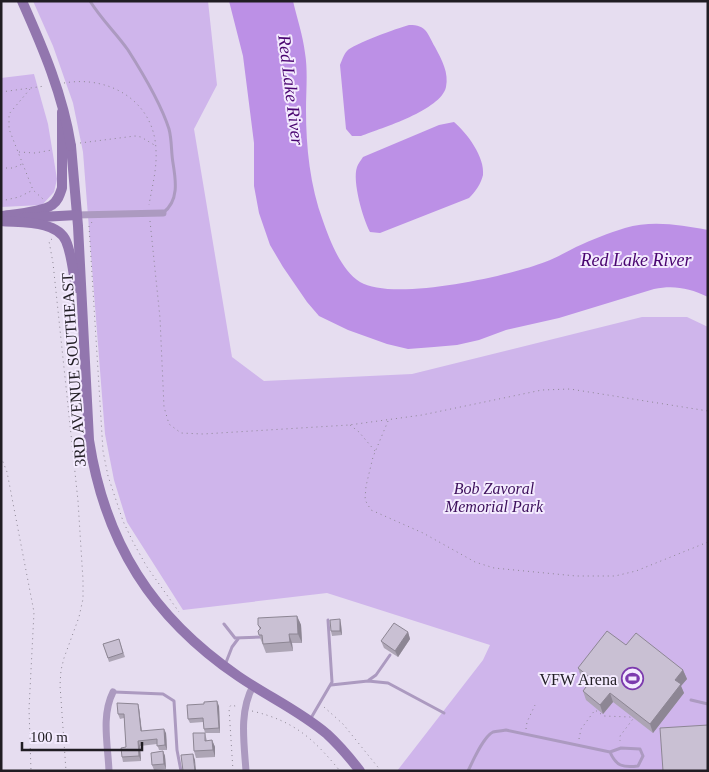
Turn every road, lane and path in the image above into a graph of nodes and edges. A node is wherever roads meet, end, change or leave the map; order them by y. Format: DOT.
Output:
graph roads {
  1 [pos="22,1"];
  2 [pos="90,1"];
  3 [pos="57,84"];
  4 [pos="48,86"];
  5 [pos="30,89"];
  6 [pos="1,92"];
  7 [pos="156,146"];
  8 [pos="67,147"];
  9 [pos="19,152"];
  10 [pos="22,164"];
  11 [pos="1,168"];
  12 [pos="33,190"];
  13 [pos="49,199"];
  14 [pos="1,201"];
  15 [pos="163,213"];
  16 [pos="150,214"];
  17 [pos="77,215"];
  18 [pos="1,219"];
  19 [pos="92,224"];
  20 [pos="53,238"];
  21 [pos="82,320"];
  22 [pos="708,411"];
  23 [pos="388,420"];
  24 [pos="349,425"];
  25 [pos="375,451"];
  26 [pos="1,457"];
  27 [pos="708,542"];
  28 [pos="179,613"];
  29 [pos="328,620"];
  30 [pos="224,624"];
  31 [pos="262,637"];
  32 [pos="238,639"];
  33 [pos="390,655"];
  34 [pos="224,666"];
  35 [pos="368,680"];
  36 [pos="331,685"];
  37 [pos="253,686"];
  38 [pos="113,692"];
  39 [pos="691,700"];
  40 [pos="319,704"];
  41 [pos="708,704"];
  42 [pos="535,705"];
  43 [pos="245,709"];
  44 [pos="444,713"];
  45 [pos="309,721"];
  46 [pos="526,734"];
  47 [pos="578,745"];
  48 [pos="619,748"];
  49 [pos="610,752"];
  50 [pos="31,771"];
  51 [pos="66,771"];
  52 [pos="109,771"];
  53 [pos="181,771"];
  54 [pos="232,771"];
  55 [pos="246,771"];
  56 [pos="340,771"];
  57 [pos="360,771"];
  58 [pos="381,771"];
  59 [pos="468,771"];
  1 -- 8 [label="street, 3RD AVENUE SOUTHEAST, bridge"];
  2 -- 15 [label="lane"];
  3 -- 7 [label="path"];
  4 -- 5 [label="path"];
  5 -- 6 [label="path"];
  5 -- 9 [label="path"];
  7 -- 8 [label="path"];
  7 -- 16 [label="path"];
  8 -- 9 [label="path"];
  8 -- 17 [label="street, 3RD AVENUE SOUTHEAST"];
  8 -- 18 [label="street"];
  9 -- 10 [label="path"];
  10 -- 11 [label="path"];
  10 -- 12 [label="path"];
  12 -- 13 [label="path"];
  12 -- 14 [label="path"];
  15 -- 16 [label="street"];
  16 -- 17 [label="street"];
  16 -- 24 [label="path"];
  17 -- 18 [label="street"];
  17 -- 21 [label="street, 3RD AVENUE SOUTHEAST"];
  18 -- 21 [label="street"];
  19 -- 28 [label="path"];
  20 -- 51 [label="path"];
  21 -- 34 [label="street, 3RD AVENUE SOUTHEAST"];
  22 -- 23 [label="path"];
  23 -- 24 [label="path"];
  23 -- 25 [label="path"];
  24 -- 25 [label="path"];
  25 -- 27 [label="path"];
  26 -- 50 [label="path"];
  29 -- 36 [label="lane"];
  30 -- 32 [label="lane"];
  31 -- 32 [label="lane"];
  32 -- 34 [label="lane"];
  33 -- 35 [label="lane"];
  34 -- 37 [label="street, 3RD AVENUE SOUTHEAST"];
  35 -- 36 [label="lane"];
  35 -- 44 [label="lane"];
  36 -- 40 [label="lane"];
  37 -- 43 [label="street"];
  37 -- 45 [label="street, 3RD AVENUE SOUTHEAST"];
  38 -- 52 [label="street"];
  38 -- 53 [label="lane"];
  39 -- 41 [label="lane"];
  40 -- 45 [label="lane"];
  40 -- 58 [label="path"];
  42 -- 46 [label="path"];
  43 -- 54 [label="path"];
  43 -- 55 [label="street"];
  43 -- 56 [label="path"];
  45 -- 57 [label="street, 3RD AVENUE SOUTHEAST"];
  46 -- 47 [label="lane"];
  46 -- 59 [label="lane"];
  47 -- 48 [label="path"];
  47 -- 49 [label="lane"];
  48 -- 49 [label="lane"];
  48 -- 49 [label="lane"];
}
